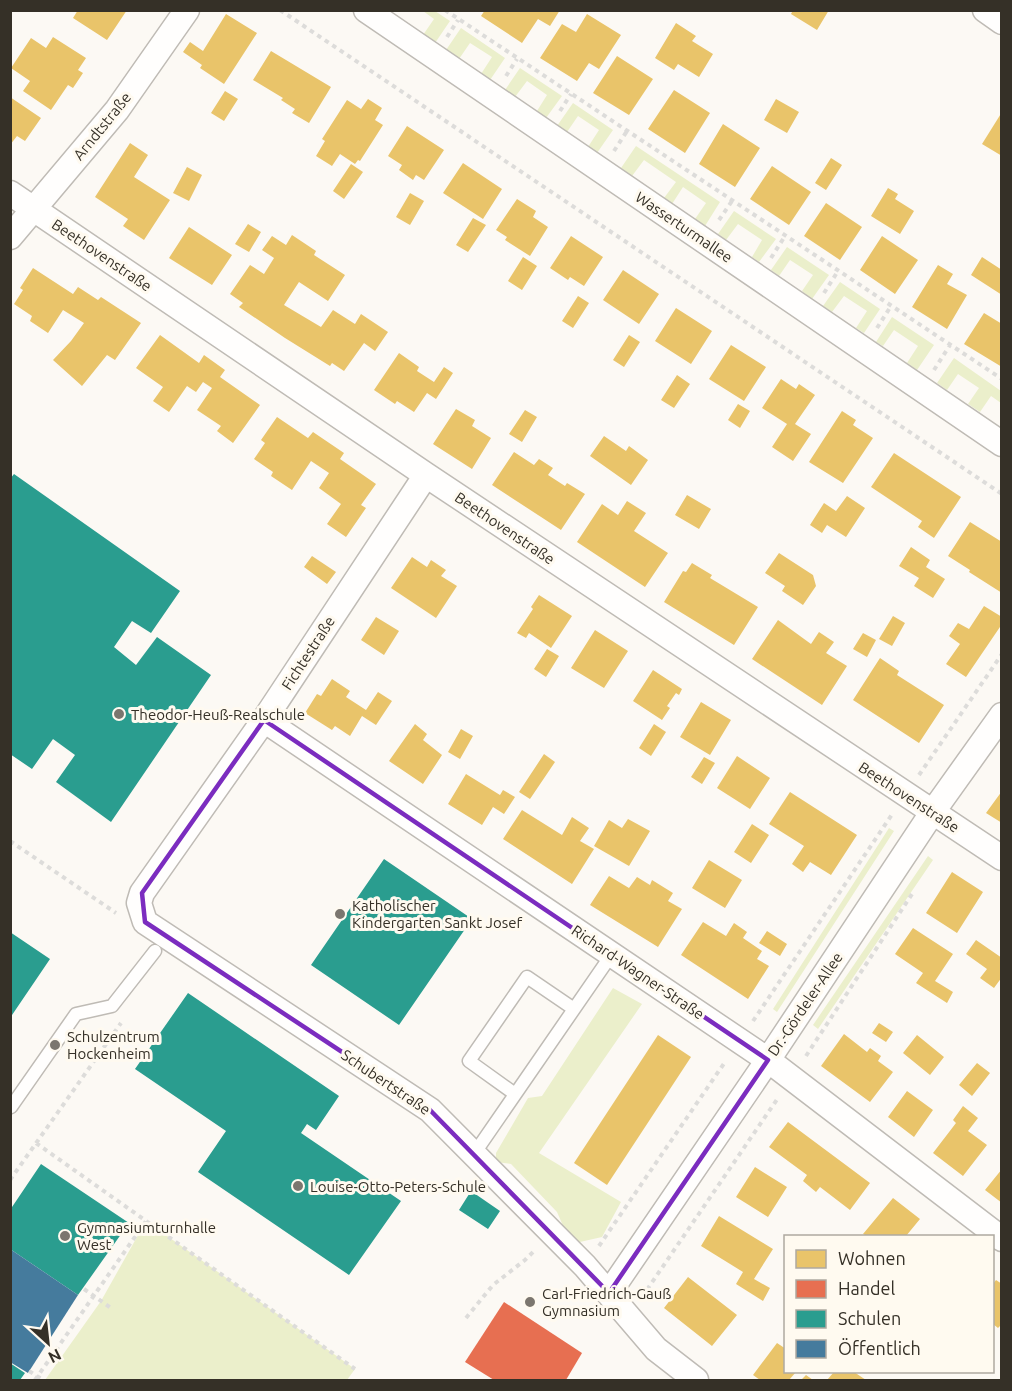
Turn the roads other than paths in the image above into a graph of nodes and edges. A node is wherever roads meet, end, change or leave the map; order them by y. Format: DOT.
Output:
graph roads {
  1 [pos="186,10"];
  2 [pos="366,10"];
  3 [pos="985,10"];
  4 [pos="1002,21"];
  5 [pos="10,193"];
  6 [pos="33,208"];
  7 [pos="10,237"];
  8 [pos="1002,444"];
  9 [pos="426,475"];
  10 [pos="1002,716"];
  11 [pos="264,720"];
  12 [pos="932,813"];
  13 [pos="1002,858"];
  14 [pos="145,922"];
  15 [pos="155,951"];
  16 [pos="612,954"];
  17 [pos="574,1009"];
  18 [pos="768,1060"];
  19 [pos="515,1095"];
  20 [pos="11,1107"];
  21 [pos="474,1154"];
  22 [pos="1002,1239"];
  23 [pos="609,1293"];
  24 [pos="696,1380"];
  1 -- 6 [label="street, Arndtstraße"];
  2 -- 8 [label="street, Wasserturmallee"];
  3 -- 4 [label="street"];
  5 -- 6 [label="street, Beethovenstraße"];
  6 -- 7 [label="street, Arndtstraße"];
  6 -- 9 [label="street, Beethovenstraße"];
  9 -- 11 [label="street, Fichtestraße"];
  9 -- 12 [label="street, Beethovenstraße"];
  10 -- 12 [label="street, Dr.-Gördeler-Allee"];
  11 -- 14 [label="street, Fichtestraße"];
  11 -- 16 [label="street, Richard-Wagner-Straße"];
  12 -- 13 [label="street, Beethovenstraße"];
  12 -- 18 [label="street, Dr.-Gördeler-Allee"];
  14 -- 21 [label="street, Schubertstraße"];
  15 -- 20 [label="lane"];
  16 -- 17 [label="lane"];
  16 -- 18 [label="street, Richard-Wagner-Straße"];
  17 -- 19 [label="lane"];
  17 -- 19 [label="lane"];
  18 -- 22 [label="street, Richard-Wagner-Straße"];
  18 -- 23 [label="street, Dr.-Gördeler-Allee"];
  19 -- 21 [label="lane"];
  21 -- 23 [label="street, Schubertstraße"];
  23 -- 24 [label="street, Schubertstraße"];
}
